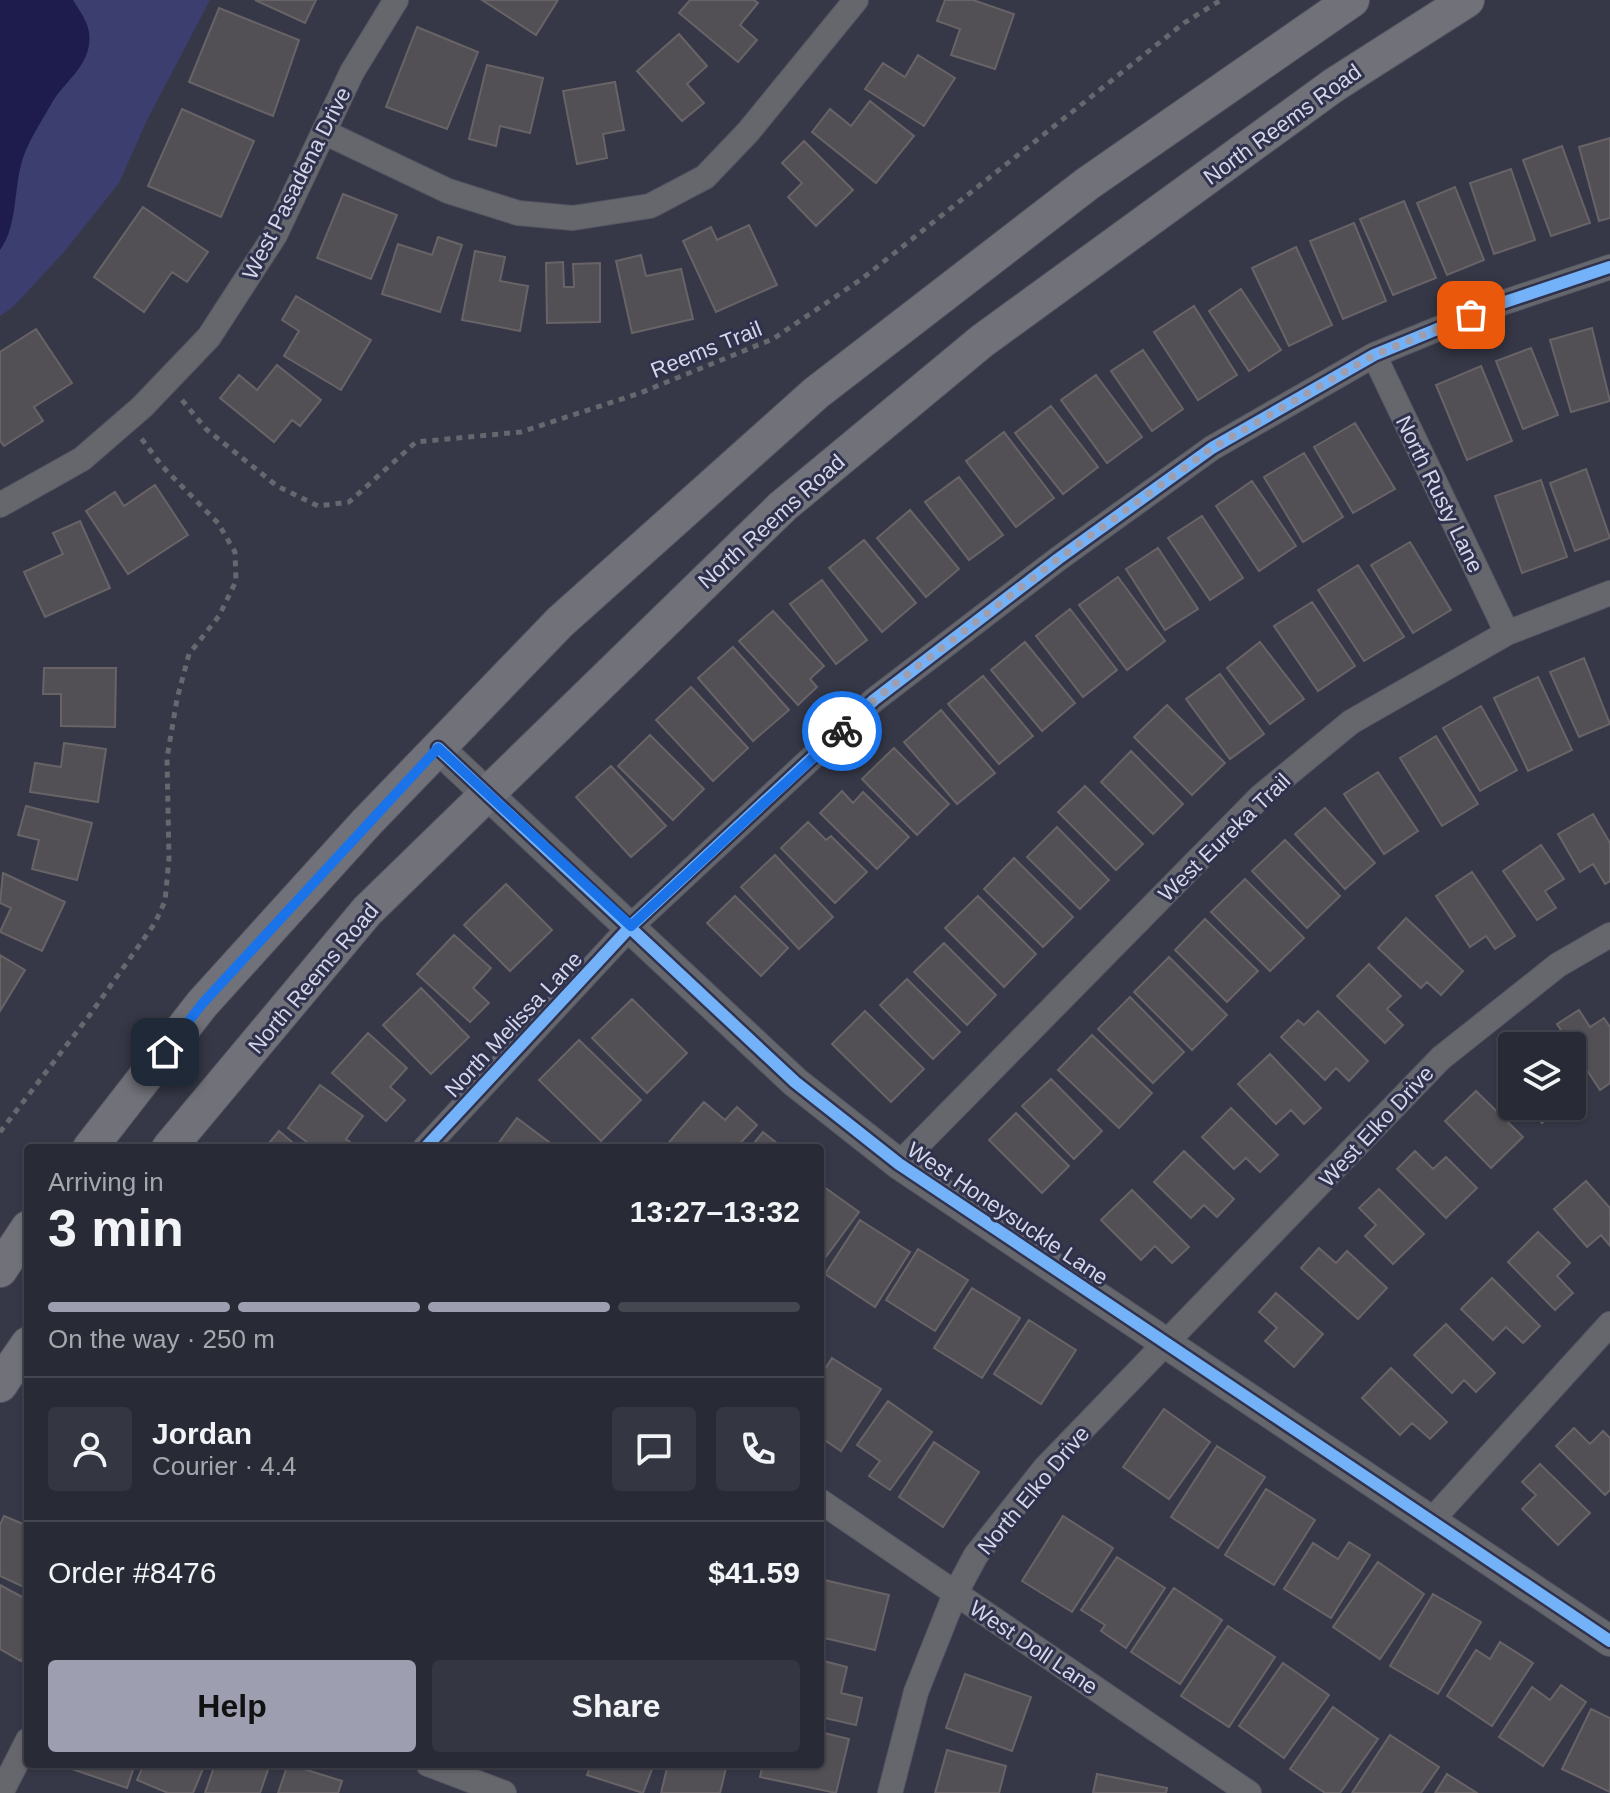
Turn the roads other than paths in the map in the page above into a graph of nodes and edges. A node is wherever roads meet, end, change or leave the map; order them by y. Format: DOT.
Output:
graph roads {
  1 [pos="396,0"];
  2 [pos="856,0"];
  3 [pos="1352,0"];
  4 [pos="1467,0"];
  5 [pos="326,133"];
  6 [pos="1610,267"];
  7 [pos="1374,355"];
  8 [pos="0,505"];
  9 [pos="1610,593"];
  10 [pos="1507,633"];
  11 [pos="438,748"];
  12 [pos="487,791"];
  13 [pos="631,926"];
  14 [pos="1610,935"];
  15 [pos="93,1144"];
  16 [pos="172,1144"];
  17 [pos="429,1144"];
  18 [pos="899,1164"];
  19 [pos="24,1234"];
  20 [pos="0,1270"];
  21 [pos="1610,1324"];
  22 [pos="1165,1345"];
  23 [pos="24,1350"];
  24 [pos="0,1385"];
  25 [pos="824,1504"];
  26 [pos="1431,1521"];
  27 [pos="955,1594"];
  28 [pos="1610,1641"];
  29 [pos="24,1748"];
  30 [pos="438,1768"];
  31 [pos="1235,1789"];
  32 [pos="1,1793"];
  33 [pos="504,1793"];
  34 [pos="890,1793"];
  1 -- 5 [label="street, West Pasadena Drive"];
  2 -- 5 [label="street"];
  3 -- 11 [label="main road"];
  4 -- 12 [label="main road, North Reems Road"];
  5 -- 8 [label="street, West Pasadena Drive"];
  6 -- 7 [label="street, North Melissa Lane"];
  7 -- 10 [label="street, North Rusty Lane"];
  7 -- 13 [label="street, North Melissa Lane"];
  9 -- 10 [label="street, West Eureka Trail"];
  10 -- 18 [label="street, West Eureka Trail"];
  11 -- 12 [label="street, West Honeysuckle Lane"];
  11 -- 15 [label="main road"];
  12 -- 13 [label="street, West Honeysuckle Lane"];
  12 -- 16 [label="main road, North Reems Road"];
  13 -- 17 [label="street, North Melissa Lane"];
  13 -- 18 [label="street, West Honeysuckle Lane"];
  14 -- 22 [label="street, West Elko Drive"];
  18 -- 22 [label="street, West Honeysuckle Lane"];
  19 -- 20 [label="main road"];
  21 -- 26 [label="street"];
  22 -- 26 [label="street, West Honeysuckle Lane"];
  22 -- 27 [label="street, North Elko Drive"];
  23 -- 24 [label="main road"];
  25 -- 27 [label="street, West Doll Lane"];
  26 -- 28 [label="street, West Honeysuckle Lane"];
  27 -- 31 [label="street, West Doll Lane"];
  27 -- 34 [label="street, North Elko Drive"];
  29 -- 32 [label="street"];
  30 -- 33 [label="street"];
}
